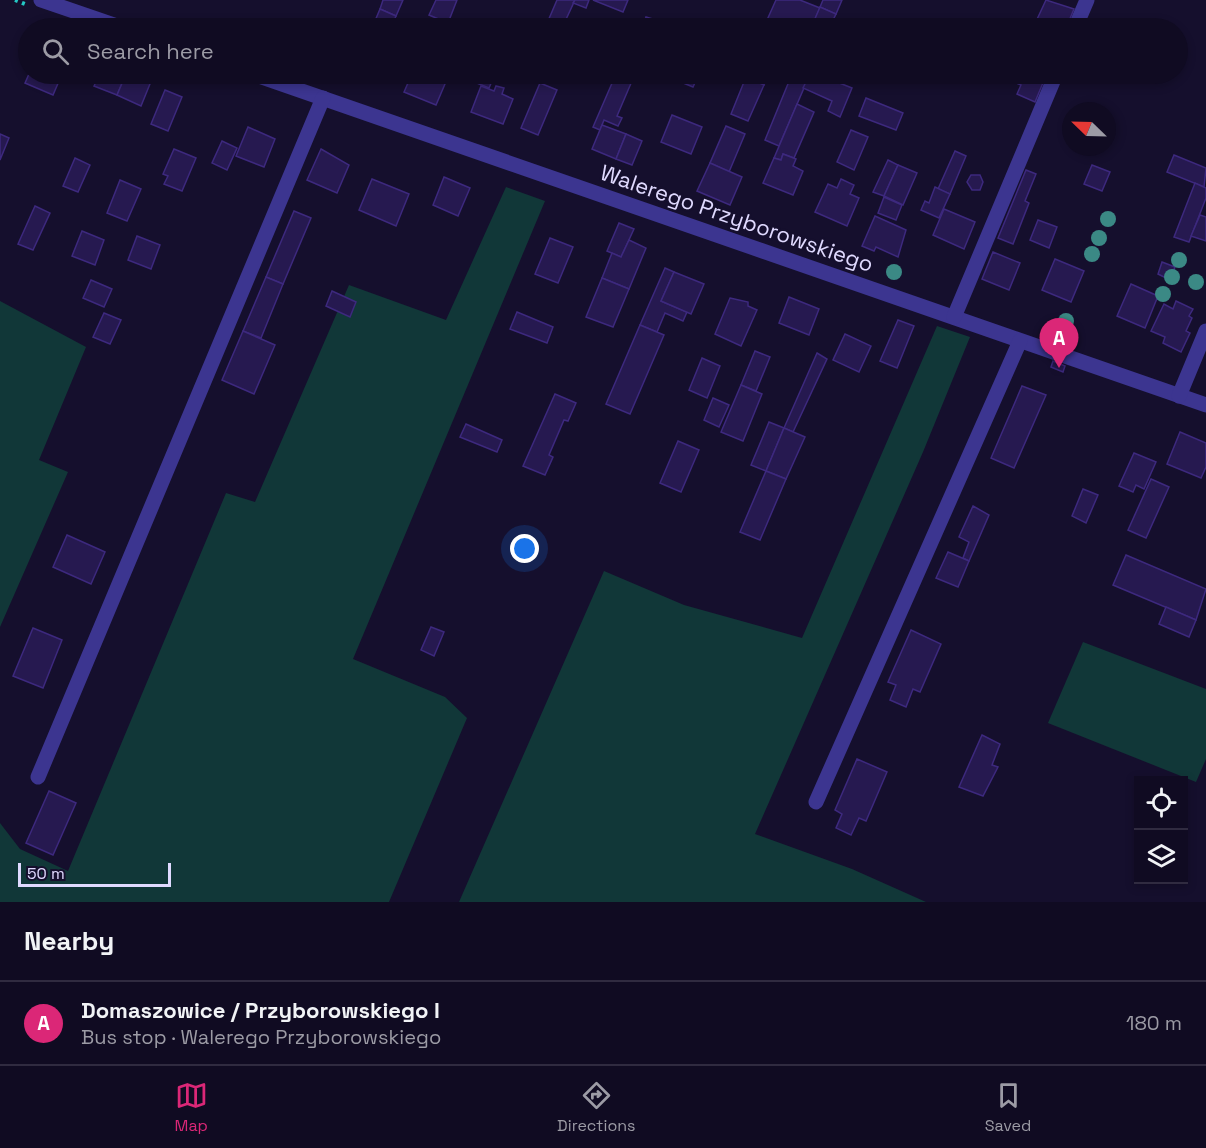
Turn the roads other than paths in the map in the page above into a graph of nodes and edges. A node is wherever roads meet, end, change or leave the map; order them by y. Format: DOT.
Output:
graph roads {
  1 [pos="41,0"];
  2 [pos="1087,0"];
  3 [pos="94,18"];
  4 [pos="1079,18"];
  5 [pos="282,84"];
  6 [pos="1052,84"];
  7 [pos="323,98"];
  8 [pos="954,317"];
  9 [pos="1206,332"];
  10 [pos="1020,341"];
  11 [pos="1179,396"];
  12 [pos="1206,405"];
  13 [pos="38,777"];
  14 [pos="816,802"];
  1 -- 3 [label="street"];
  2 -- 4 [label="street"];
  5 -- 7 [label="street, Walerego Przyborowskiego"];
  6 -- 8 [label="street"];
  7 -- 8 [label="street, Walerego Przyborowskiego"];
  7 -- 13 [label="street"];
  8 -- 10 [label="street, Walerego Przyborowskiego"];
  9 -- 11 [label="street"];
  10 -- 11 [label="street, Walerego Przyborowskiego"];
  10 -- 14 [label="street"];
  11 -- 12 [label="street, Walerego Przyborowskiego"];
}
